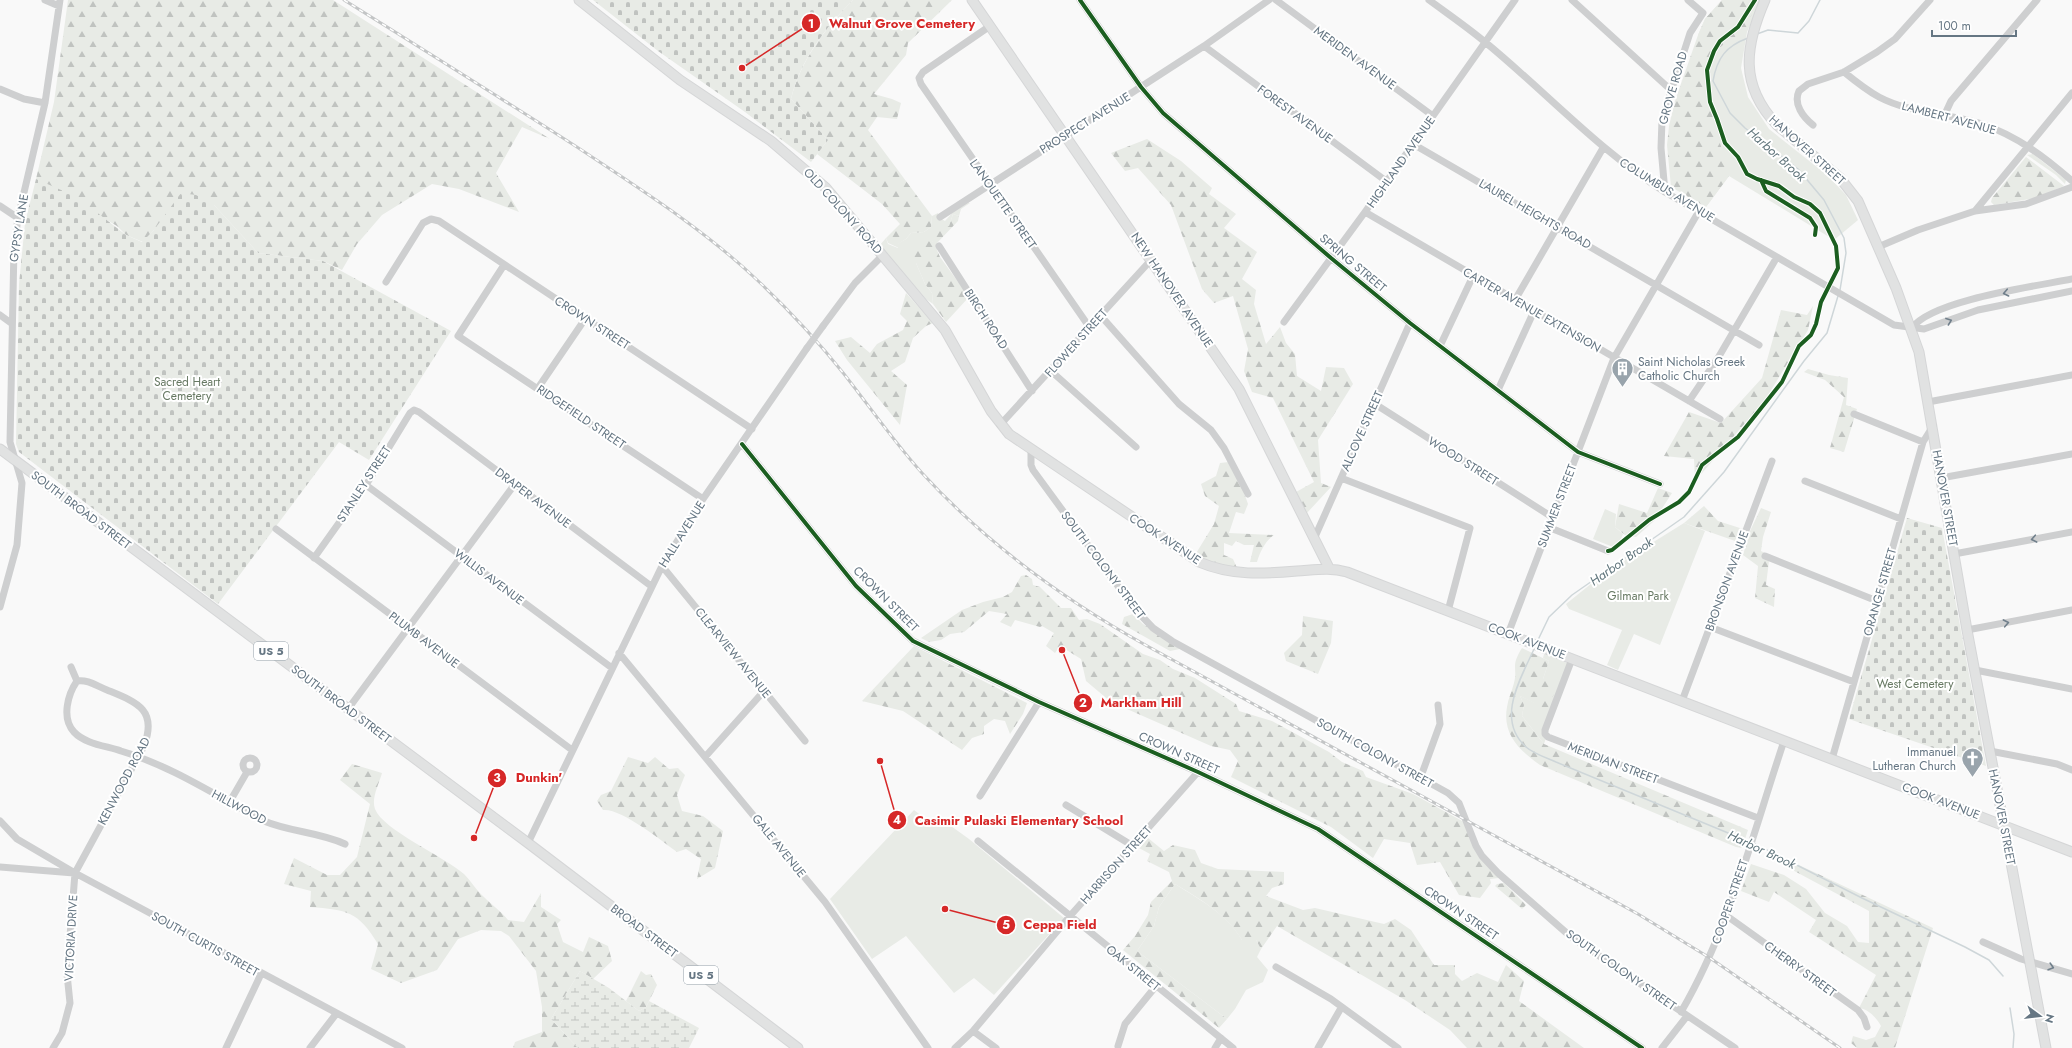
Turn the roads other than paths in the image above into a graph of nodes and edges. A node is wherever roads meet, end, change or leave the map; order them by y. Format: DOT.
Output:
graph roads {
  1 [pos="45,0"];
  2 [pos="579,0"];
  3 [pos="972,0"];
  4 [pos="1080,0"];
  5 [pos="1269,0"];
  6 [pos="1276,0"];
  7 [pos="1429,0"];
  8 [pos="1515,0"];
  9 [pos="1572,0"];
  10 [pos="1688,0"];
  11 [pos="1765,0"];
  12 [pos="1930,0"];
  13 [pos="2037,0"];
  14 [pos="59,3"];
  15 [pos="990,26"];
  16 [pos="1485,42"];
  17 [pos="1204,46"];
  18 [pos="1844,72"];
  19 [pos="1141,87"];
  20 [pos="0,89"];
  21 [pos="1672,90"];
  22 [pos="2072,94"];
  23 [pos="45,103"];
  24 [pos="1945,114"];
  25 [pos="1433,116"];
  26 [pos="1813,125"];
  27 [pos="1065,135"];
  28 [pos="1413,144"];
  29 [pos="2028,146"];
  30 [pos="1603,148"];
  31 [pos="1386,181"];
  32 [pos="2072,181"];
  33 [pos="990,184"];
  34 [pos="2072,187"];
  35 [pos="1665,192"];
  36 [pos="0,206"];
  37 [pos="1699,211"];
  38 [pos="1975,211"];
  39 [pos="1365,212"];
  40 [pos="940,217"];
  41 [pos="18,218"];
  42 [pos="1557,227"];
  43 [pos="939,246"];
  44 [pos="1878,246"];
  45 [pos="883,254"];
  46 [pos="1777,257"];
  47 [pos="1331,258"];
  48 [pos="1151,260"];
  49 [pos="504,265"];
  50 [pos="1473,276"];
  51 [pos="2072,279"];
  52 [pos="386,282"];
  53 [pos="1657,285"];
  54 [pos="2028,288"];
  55 [pos="2072,291"];
  56 [pos="1974,299"];
  57 [pos="1515,300"];
  58 [pos="2030,300"];
  59 [pos="1976,310"];
  60 [pos="1534,311"];
  61 [pos="0,315"];
  62 [pos="1101,316"];
  63 [pos="585,319"];
  64 [pos="1284,322"];
  65 [pos="11,323"];
  66 [pos="1410,323"];
  67 [pos="1090,328"];
  68 [pos="1912,328"];
  69 [pos="1734,330"];
  70 [pos="1758,345"];
  71 [pos="1440,346"];
  72 [pos="1614,358"];
  73 [pos="1051,371"];
  74 [pos="2072,375"];
  75 [pos="538,388"];
  76 [pos="1498,390"];
  77 [pos="1032,391"];
  78 [pos="1689,401"];
  79 [pos="1928,402"];
  80 [pos="1375,404"];
  81 [pos="414,410"];
  82 [pos="1854,414"];
  83 [pos="1720,419"];
  84 [pos="1000,425"];
  85 [pos="1933,426"];
  86 [pos="752,429"];
  87 [pos="1923,442"];
  88 [pos="742,444"];
  89 [pos="1136,447"];
  90 [pos="0,449"];
  91 [pos="1031,450"];
  92 [pos="1578,452"];
  93 [pos="2072,454"];
  94 [pos="14,460"];
  95 [pos="1772,461"];
  96 [pos="1341,478"];
  97 [pos="1941,478"];
  98 [pos="1806,481"];
  99 [pos="515,484"];
  100 [pos="1660,484"];
  101 [pos="366,485"];
  102 [pos="1248,494"];
  103 [pos="703,499"];
  104 [pos="1552,517"];
  105 [pos="1900,519"];
  106 [pos="1548,527"];
  107 [pos="276,529"];
  108 [pos="2072,532"];
  109 [pos="1314,539"];
  110 [pos="1608,551"];
  111 [pos="1954,554"];
  112 [pos="461,556"];
  113 [pos="1765,556"];
  114 [pos="314,558"];
  115 [pos="662,566"];
  116 [pos="1329,568"];
  117 [pos="651,586"];
  118 [pos="1877,600"];
  119 [pos="0,607"];
  120 [pos="2072,610"];
  121 [pos="1448,611"];
  122 [pos="407,627"];
  123 [pos="1710,627"];
  124 [pos="1967,630"];
  125 [pos="1508,634"];
  126 [pos="619,653"];
  127 [pos="1572,659"];
  128 [pos="71,667"];
  129 [pos="612,668"];
  130 [pos="1975,670"];
  131 [pos="77,681"];
  132 [pos="1854,682"];
  133 [pos="2072,689"];
  134 [pos="764,690"];
  135 [pos="1682,701"];
  136 [pos="1039,702"];
  137 [pos="1438,705"];
  138 [pos="348,708"];
  139 [pos="805,741"];
  140 [pos="1784,741"];
  141 [pos="572,750"];
  142 [pos="1990,751"];
  143 [pos="138,756"];
  144 [pos="705,757"];
  145 [pos="1832,759"];
  146 [pos="2072,770"];
  147 [pos="247,772"];
  148 [pos="1198,772"];
  149 [pos="1420,778"];
  150 [pos="980,796"];
  151 [pos="230,803"];
  152 [pos="1066,805"];
  153 [pos="1758,818"];
  154 [pos="0,822"];
  155 [pos="2004,826"];
  156 [pos="978,841"];
  157 [pos="528,843"];
  158 [pos="345,844"];
  159 [pos="1133,846"];
  160 [pos="2072,852"];
  161 [pos="0,867"];
  162 [pos="75,873"];
  163 [pos="604,901"];
  164 [pos="1070,916"];
  165 [pos="1726,916"];
  166 [pos="1984,942"];
  167 [pos="2030,962"];
  168 [pos="1276,967"];
  169 [pos="261,974"];
  170 [pos="2072,974"];
  171 [pos="1156,986"];
  172 [pos="1341,1008"];
  173 [pos="336,1014"];
  174 [pos="1684,1014"];
  175 [pos="1867,1027"];
  176 [pos="973,1031"];
  177 [pos="1221,1038"];
  178 [pos="390,1045"];
  179 [pos="1118,1046"];
  180 [pos="53,1048"];
  181 [pos="226,1048"];
  182 [pos="310,1048"];
  183 [pos="402,1048"];
  184 [pos="798,1048"];
  185 [pos="928,1048"];
  186 [pos="955,1048"];
  187 [pos="996,1048"];
  188 [pos="1215,1048"];
  189 [pos="1233,1048"];
  190 [pos="1318,1048"];
  191 [pos="1398,1048"];
  192 [pos="1642,1048"];
  193 [pos="1662,1048"];
  194 [pos="1734,1048"];
  195 [pos="2046,1048"];
  1 -- 14 [label="street"];
  2 -- 45 [label="main road, OLD COLONY ROAD"];
  3 -- 15 [label="main road, NEW HANOVER AVENUE"];
  4 -- 19 [label="street, SPRING STREET"];
  5 -- 17 [label="street, PROSPECT AVENUE"];
  6 -- 25 [label="street, MERIDEN AVENUE"];
  7 -- 16 [label="street, COLUMBUS AVENUE"];
  8 -- 16 [label="street, HIGHLAND AVENUE"];
  9 -- 21 [label="street"];
  10 -- 21 [label="street, GROVE ROAD"];
  11 -- 44 [label="main road, HANOVER STREET"];
  12 -- 18 [label="street"];
  13 -- 24 [label="street"];
  14 -- 23 [label="street, GYPSY LANE"];
  15 -- 27 [label="main road, NEW HANOVER AVENUE"];
  15 -- 33 [label="street, LANOUETTE STREET"];
  16 -- 25 [label="street, HIGHLAND AVENUE"];
  16 -- 30 [label="street, COLUMBUS AVENUE"];
  17 -- 19 [label="street, PROSPECT AVENUE"];
  17 -- 31 [label="street, FOREST AVENUE"];
  18 -- 24 [label="street, LAMBERT AVENUE"];
  18 -- 26 [label="street"];
  19 -- 27 [label="street, PROSPECT AVENUE"];
  19 -- 47 [label="street, SPRING STREET"];
  20 -- 23 [label="street"];
  21 -- 35 [label="street, GROVE ROAD"];
  22 -- 29 [label="street"];
  23 -- 41 [label="street, GYPSY LANE"];
  24 -- 29 [label="street, LAMBERT AVENUE"];
  25 -- 28 [label="street, HIGHLAND AVENUE"];
  27 -- 33 [label="street, PROSPECT AVENUE"];
  27 -- 48 [label="main road, NEW HANOVER AVENUE"];
  28 -- 31 [label="street, HIGHLAND AVENUE"];
  28 -- 42 [label="street, LAUREL HEIGHTS ROAD"];
  29 -- 32 [label="street, LAMBERT AVENUE"];
  29 -- 38 [label="street"];
  30 -- 35 [label="street, COLUMBUS AVENUE"];
  30 -- 42 [label="street"];
  31 -- 39 [label="street, HIGHLAND AVENUE"];
  33 -- 40 [label="street, PROSPECT AVENUE"];
  33 -- 67 [label="street, LANOUETTE STREET"];
  34 -- 38 [label="street"];
  35 -- 37 [label="street, COLUMBUS AVENUE"];
  36 -- 41 [label="street"];
  37 -- 46 [label="street, COLUMBUS AVENUE"];
  37 -- 53 [label="street, SUMMER STREET"];
  38 -- 44 [label="street"];
  39 -- 47 [label="street, HIGHLAND AVENUE"];
  39 -- 50 [label="street, CARTER AVENUE EXTENSION"];
  41 -- 65 [label="street, GYPSY LANE"];
  42 -- 53 [label="street, LAUREL HEIGHTS ROAD"];
  42 -- 57 [label="street"];
  43 -- 77 [label="street, BIRCH ROAD"];
  44 -- 68 [label="main road, HANOVER STREET"];
  45 -- 84 [label="main road, OLD COLONY ROAD"];
  45 -- 86 [label="street, HALL AVENUE, bridge"];
  46 -- 68 [label="street, COLUMBUS AVENUE"];
  46 -- 69 [label="street"];
  47 -- 64 [label="street, HIGHLAND AVENUE"];
  47 -- 66 [label="street, SPRING STREET"];
  48 -- 62 [label="street, FLOWER STREET"];
  48 -- 109 [label="main road, NEW HANOVER AVENUE"];
  49 -- 52 [label="street, CROWN STREET"];
  49 -- 63 [label="street, CROWN STREET"];
  49 -- 75 [label="street, RIDGEFIELD STREET"];
  50 -- 57 [label="street, CARTER AVENUE EXTENSION"];
  50 -- 71 [label="street"];
  51 -- 54 [label="street"];
  53 -- 69 [label="street, LAUREL HEIGHTS ROAD"];
  53 -- 72 [label="street, SUMMER STREET"];
  54 -- 56 [label="street, one-way"];
  54 -- 58 [label="street"];
  55 -- 58 [label="street, COLUMBUS AVENUE"];
  56 -- 59 [label="street"];
  56 -- 68 [label="street"];
  57 -- 60 [label="street, CARTER AVENUE EXTENSION"];
  58 -- 59 [label="street, COLUMBUS AVENUE"];
  68 -- 59 [label="street, COLUMBUS AVENUE, one-way"];
  60 -- 72 [label="street, CARTER AVENUE EXTENSION"];
  60 -- 76 [label="street"];
  61 -- 65 [label="street"];
  62 -- 67 [label="street, FLOWER STREET"];
  62 -- 102 [label="street"];
  63 -- 75 [label="street"];
  63 -- 86 [label="street, CROWN STREET"];
  65 -- 94 [label="street, GYPSY LANE"];
  66 -- 71 [label="street, SPRING STREET"];
  66 -- 80 [label="street, ALCOVE STREET"];
  67 -- 73 [label="street, FLOWER STREET"];
  68 -- 79 [label="main road, HANOVER STREET"];
  69 -- 70 [label="street, LAUREL HEIGHTS ROAD"];
  69 -- 78 [label="street"];
  71 -- 76 [label="street, SPRING STREET"];
  72 -- 78 [label="street, CARTER AVENUE EXTENSION"];
  72 -- 92 [label="street, SUMMER STREET"];
  73 -- 77 [label="street, FLOWER STREET"];
  73 -- 89 [label="street"];
  74 -- 79 [label="street"];
  75 -- 103 [label="street, RIDGEFIELD STREET"];
  76 -- 92 [label="street, SPRING STREET"];
  77 -- 84 [label="street, FLOWER STREET"];
  78 -- 83 [label="street, CARTER AVENUE EXTENSION"];
  79 -- 85 [label="main road, HANOVER STREET"];
  80 -- 96 [label="street, ALCOVE STREET"];
  80 -- 104 [label="street, WOOD STREET"];
  81 -- 99 [label="street, DRAPER AVENUE"];
  81 -- 101 [label="street, STANLEY STREET"];
  82 -- 87 [label="street"];
  84 -- 91 [label="main road, COOK AVENUE"];
  85 -- 87 [label="street, ORANGE STREET"];
  85 -- 97 [label="main road, HANOVER STREET"];
  86 -- 88 [label="street, HALL AVENUE"];
  87 -- 105 [label="street, ORANGE STREET"];
  88 -- 103 [label="street, HALL AVENUE"];
  88 -- 136 [label="street, CROWN STREET"];
  90 -- 94 [label="main road, SOUTH BROAD STREET / US 5"];
  91 -- 116 [label="main road, COOK AVENUE"];
  91 -- 149 [label="street, SOUTH COLONY STREET"];
  92 -- 100 [label="street, SPRING STREET"];
  92 -- 104 [label="street, SUMMER STREET"];
  93 -- 97 [label="street"];
  94 -- 119 [label="street, GYPSY LANE"];
  94 -- 138 [label="main road, SOUTH BROAD STREET / US 5"];
  95 -- 123 [label="street, BRONSON AVENUE"];
  96 -- 109 [label="street, ALCOVE STREET"];
  96 -- 121 [label="street"];
  97 -- 111 [label="main road, HANOVER STREET"];
  98 -- 105 [label="street"];
  99 -- 112 [label="street"];
  99 -- 117 [label="street, DRAPER AVENUE"];
  101 -- 112 [label="street, WILLIS AVENUE"];
  101 -- 114 [label="street, STANLEY STREET"];
  103 -- 115 [label="street, HALL AVENUE"];
  104 -- 106 [label="street, SUMMER STREET"];
  105 -- 118 [label="street, ORANGE STREET"];
  106 -- 110 [label="street"];
  106 -- 125 [label="street, SUMMER STREET"];
  107 -- 114 [label="street, PLUMB AVENUE"];
  108 -- 111 [label="street, one-way"];
  109 -- 116 [label="main road, NEW HANOVER AVENUE"];
  111 -- 124 [label="main road, HANOVER STREET"];
  112 -- 122 [label="street"];
  112 -- 129 [label="street, WILLIS AVENUE"];
  113 -- 118 [label="street"];
  114 -- 122 [label="street, PLUMB AVENUE"];
  115 -- 117 [label="street, HALL AVENUE"];
  115 -- 134 [label="street, CLEARVIEW AVENUE"];
  116 -- 121 [label="main road, COOK AVENUE"];
  117 -- 126 [label="street, HALL AVENUE"];
  118 -- 132 [label="street, ORANGE STREET"];
  124 -- 120 [label="street, one-way"];
  121 -- 125 [label="main road, COOK AVENUE"];
  122 -- 138 [label="street"];
  122 -- 141 [label="street, PLUMB AVENUE"];
  123 -- 132 [label="street"];
  123 -- 135 [label="street, BRONSON AVENUE"];
  124 -- 130 [label="main road, HANOVER STREET"];
  125 -- 127 [label="main road, COOK AVENUE"];
  126 -- 129 [label="street, HALL AVENUE"];
  126 -- 144 [label="street, GALE AVENUE"];
  127 -- 135 [label="main road, COOK AVENUE"];
  127 -- 153 [label="street, MERIDIAN STREET"];
  128 -- 131 [label="street"];
  129 -- 141 [label="street, HALL AVENUE"];
  130 -- 133 [label="street"];
  130 -- 142 [label="main road, HANOVER STREET"];
  131 -- 143 [label="street, KENWOOD ROAD"];
  131 -- 143 [label="street, HILLWOOD"];
  132 -- 145 [label="street, ORANGE STREET"];
  134 -- 139 [label="street, CLEARVIEW AVENUE"];
  134 -- 144 [label="street"];
  135 -- 140 [label="main road, COOK AVENUE"];
  136 -- 148 [label="street, CROWN STREET"];
  136 -- 150 [label="street"];
  137 -- 149 [label="street"];
  138 -- 157 [label="main road, SOUTH BROAD STREET / US 5"];
  140 -- 145 [label="main road, COOK AVENUE"];
  140 -- 153 [label="street, COOPER STREET"];
  141 -- 157 [label="street, HALL AVENUE"];
  142 -- 146 [label="street"];
  142 -- 155 [label="main road, HANOVER STREET"];
  143 -- 151 [label="street, HILLWOOD"];
  143 -- 162 [label="street, KENWOOD ROAD"];
  144 -- 185 [label="street, GALE AVENUE"];
  145 -- 155 [label="main road, COOK AVENUE"];
  147 -- 151 [label="street"];
  148 -- 159 [label="street, HARRISON STREET"];
  148 -- 192 [label="street, CROWN STREET"];
  149 -- 174 [label="street, SOUTH COLONY STREET"];
  151 -- 158 [label="street, HILLWOOD"];
  152 -- 159 [label="street"];
  153 -- 165 [label="street, COOPER STREET"];
  154 -- 162 [label="street"];
  155 -- 160 [label="main road, COOK AVENUE"];
  155 -- 167 [label="main road, HANOVER STREET"];
  156 -- 164 [label="street, OAK STREET"];
  157 -- 163 [label="main road, SOUTH BROAD STREET / US 5"];
  159 -- 164 [label="street, HARRISON STREET"];
  161 -- 162 [label="street, SOUTH CURTIS STREET"];
  162 -- 169 [label="street, SOUTH CURTIS STREET"];
  162 -- 180 [label="street, VICTORIA DRIVE"];
  163 -- 184 [label="main road, BROAD STREET / US 5"];
  164 -- 171 [label="street, OAK STREET"];
  164 -- 176 [label="street, HARRISON STREET"];
  165 -- 174 [label="street, COOPER STREET"];
  165 -- 175 [label="street, CHERRY STREET"];
  166 -- 167 [label="street"];
  167 -- 170 [label="street, one-way"];
  167 -- 195 [label="main road, HANOVER STREET"];
  168 -- 172 [label="street"];
  169 -- 173 [label="street, SOUTH CURTIS STREET"];
  169 -- 181 [label="street"];
  171 -- 177 [label="street, OAK STREET"];
  171 -- 179 [label="street"];
  172 -- 190 [label="street"];
  172 -- 191 [label="street"];
  173 -- 178 [label="street, SOUTH CURTIS STREET"];
  173 -- 182 [label="street"];
  174 -- 193 [label="street, COOPER STREET"];
  174 -- 194 [label="street, SOUTH COLONY STREET"];
  176 -- 186 [label="street, HARRISON STREET"];
  176 -- 187 [label="street"];
  177 -- 188 [label="street"];
  177 -- 189 [label="street, OAK STREET"];
  178 -- 183 [label="street, SOUTH CURTIS STREET"];
}
